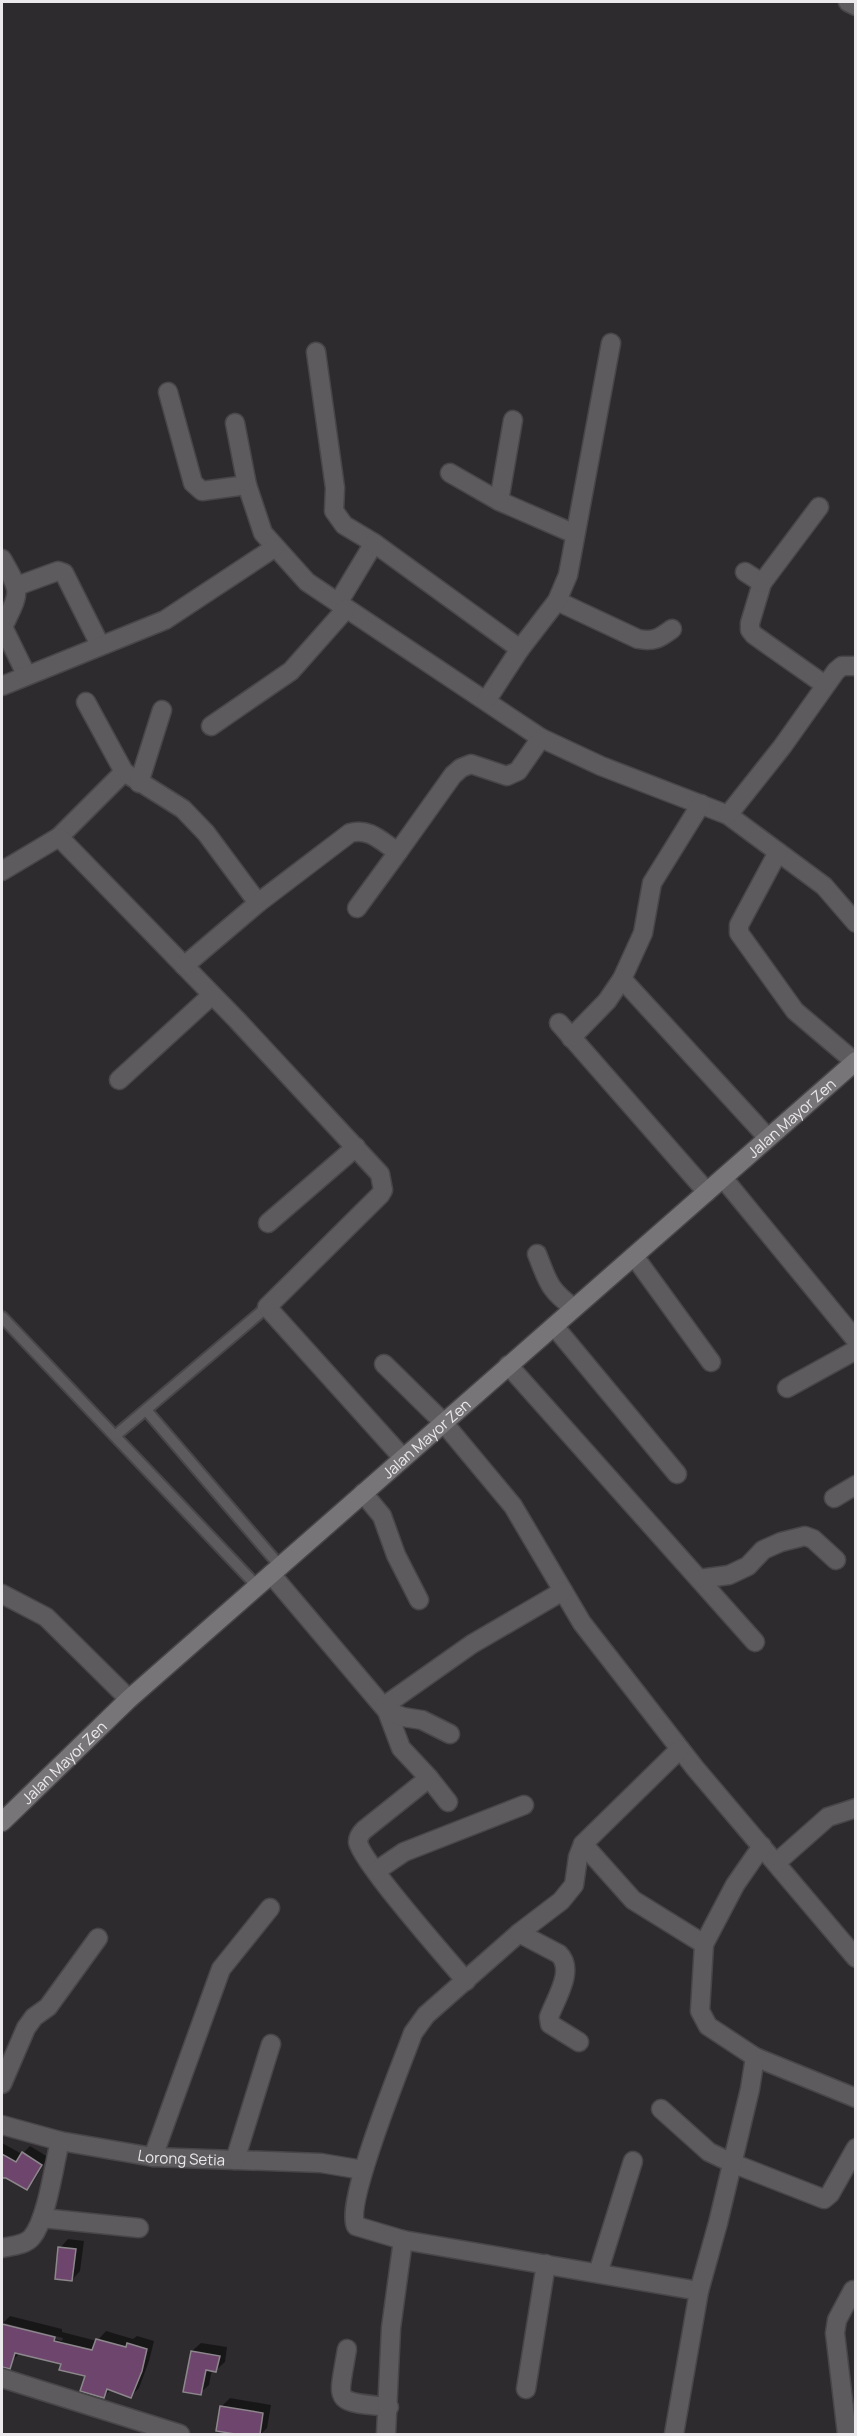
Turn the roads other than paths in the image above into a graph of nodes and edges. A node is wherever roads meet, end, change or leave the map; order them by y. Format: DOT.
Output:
graph roads {
  1 [pos="848,2"];
  2 [pos="855,6"];
  3 [pos="611,343"];
  4 [pos="316,352"];
  5 [pos="168,392"];
  6 [pos="513,420"];
  7 [pos="236,423"];
  8 [pos="450,473"];
  9 [pos="247,485"];
  10 [pos="499,501"];
  11 [pos="819,507"];
  12 [pos="575,534"];
  13 [pos="374,543"];
  14 [pos="274,548"];
  15 [pos="2,559"];
  16 [pos="745,572"];
  17 [pos="762,583"];
  18 [pos="17,586"];
  19 [pos="557,601"];
  20 [pos="342,606"];
  21 [pos="2,627"];
  22 [pos="672,629"];
  23 [pos="100,645"];
  24 [pos="520,649"];
  25 [pos="855,666"];
  26 [pos="26,674"];
  27 [pos="825,684"];
  28 [pos="2,686"];
  29 [pos="486,701"];
  30 [pos="86,702"];
  31 [pos="162,710"];
  32 [pos="211,726"];
  33 [pos="541,738"];
  34 [pos="131,777"];
  35 [pos="701,804"];
  36 [pos="728,815"];
  37 [pos="59,837"];
  38 [pos="398,852"];
  39 [pos="778,852"];
  40 [pos="2,871"];
  41 [pos="258,903"];
  42 [pos="357,908"];
  43 [pos="855,923"];
  44 [pos="184,966"];
  45 [pos="622,979"];
  46 [pos="212,995"];
  47 [pos="559,1023"];
  48 [pos="572,1038"];
  49 [pos="855,1061"];
  50 [pos="119,1080"];
  51 [pos="768,1138"];
  52 [pos="356,1147"];
  53 [pos="723,1178"];
  54 [pos="707,1191"];
  55 [pos="268,1223"];
  56 [pos="537,1254"];
  57 [pos="634,1256"];
  58 [pos="267,1307"];
  59 [pos="574,1308"];
  60 [pos="2,1317"];
  61 [pos="554,1326"];
  62 [pos="855,1340"];
  63 [pos="855,1350"];
  64 [pos="711,1362"];
  65 [pos="384,1364"];
  66 [pos="508,1365"];
  67 [pos="787,1388"];
  68 [pos="146,1410"];
  69 [pos="443,1422"];
  70 [pos="116,1435"];
  71 [pos="403,1458"];
  72 [pos="677,1474"];
  73 [pos="855,1485"];
  74 [pos="363,1492"];
  75 [pos="834,1498"];
  76 [pos="836,1560"];
  77 [pos="269,1576"];
  78 [pos="699,1579"];
  79 [pos="563,1591"];
  80 [pos="2,1594"];
  81 [pos="419,1600"];
  82 [pos="755,1642"];
  83 [pos="129,1699"];
  84 [pos="385,1709"];
  85 [pos="450,1734"];
  86 [pos="680,1749"];
  87 [pos="429,1778"];
  88 [pos="448,1802"];
  89 [pos="524,1805"];
  90 [pos="855,1808"];
  91 [pos="2,1821"];
  92 [pos="583,1844"];
  93 [pos="762,1846"];
  94 [pos="776,1863"];
  95 [pos="376,1871"];
  96 [pos="270,1908"];
  97 [pos="519,1933"];
  98 [pos="98,1938"];
  99 [pos="704,1944"];
  100 [pos="855,1958"];
  101 [pos="466,1982"];
  102 [pos="579,2042"];
  103 [pos="271,2044"];
  104 [pos="755,2056"];
  105 [pos="2,2084"];
  106 [pos="855,2098"];
  107 [pos="661,2109"];
  108 [pos="2,2125"];
  109 [pos="60,2141"];
  110 [pos="855,2148"];
  111 [pos="153,2157"];
  112 [pos="235,2160"];
  113 [pos="633,2161"];
  114 [pos="732,2163"];
  115 [pos="363,2170"];
  116 [pos="42,2218"];
  117 [pos="139,2228"];
  118 [pos="403,2240"];
  119 [pos="2,2248"];
  120 [pos="546,2264"];
  121 [pos="598,2273"];
  122 [pos="853,2290"];
  123 [pos="699,2291"];
  124 [pos="347,2349"];
  125 [pos="2,2378"];
  126 [pos="526,2389"];
  127 [pos="389,2407"];
  128 [pos="180,2434"];
  129 [pos="386,2434"];
  130 [pos="674,2434"];
  131 [pos="847,2434"];
  1 -- 2 [label="street"];
  3 -- 12 [label="street"];
  4 -- 13 [label="street"];
  5 -- 9 [label="street"];
  6 -- 10 [label="street"];
  7 -- 9 [label="street"];
  8 -- 10 [label="street"];
  9 -- 14 [label="street"];
  10 -- 12 [label="street"];
  11 -- 17 [label="street"];
  12 -- 19 [label="street"];
  13 -- 20 [label="street"];
  13 -- 24 [label="street"];
  14 -- 20 [label="street"];
  14 -- 23 [label="street"];
  15 -- 18 [label="street"];
  16 -- 17 [label="street"];
  17 -- 27 [label="street"];
  18 -- 21 [label="street"];
  18 -- 23 [label="street"];
  19 -- 22 [label="street"];
  19 -- 24 [label="street"];
  20 -- 29 [label="street"];
  20 -- 32 [label="street"];
  21 -- 26 [label="street"];
  23 -- 26 [label="street"];
  24 -- 29 [label="street"];
  25 -- 27 [label="street"];
  26 -- 28 [label="street"];
  27 -- 36 [label="street"];
  29 -- 33 [label="street"];
  30 -- 34 [label="street"];
  31 -- 34 [label="street"];
  33 -- 35 [label="street"];
  33 -- 38 [label="street"];
  34 -- 37 [label="street"];
  34 -- 41 [label="street"];
  35 -- 36 [label="street"];
  35 -- 45 [label="street"];
  36 -- 39 [label="street"];
  37 -- 40 [label="street"];
  37 -- 44 [label="street"];
  38 -- 41 [label="street"];
  38 -- 42 [label="street"];
  39 -- 43 [label="street"];
  39 -- 49 [label="street"];
  41 -- 44 [label="street"];
  44 -- 46 [label="street"];
  45 -- 48 [label="street"];
  45 -- 51 [label="street"];
  46 -- 50 [label="street"];
  46 -- 52 [label="street"];
  47 -- 48 [label="street"];
  48 -- 54 [label="street"];
  49 -- 51 [label="street, Jalan Mayor Zen"];
  51 -- 53 [label="street, Jalan Mayor Zen"];
  52 -- 55 [label="street"];
  52 -- 58 [label="street"];
  53 -- 54 [label="street, Jalan Mayor Zen"];
  53 -- 62 [label="street"];
  54 -- 57 [label="street, Jalan Mayor Zen"];
  56 -- 59 [label="street"];
  57 -- 59 [label="street, Jalan Mayor Zen"];
  57 -- 64 [label="street"];
  58 -- 68 [label="lane"];
  58 -- 71 [label="street"];
  59 -- 61 [label="street, Jalan Mayor Zen"];
  60 -- 70 [label="lane"];
  61 -- 66 [label="street, Jalan Mayor Zen"];
  61 -- 72 [label="street"];
  63 -- 67 [label="street"];
  65 -- 69 [label="street"];
  66 -- 69 [label="street, Jalan Mayor Zen"];
  66 -- 78 [label="street"];
  68 -- 70 [label="lane"];
  68 -- 77 [label="lane"];
  69 -- 71 [label="street, Jalan Mayor Zen"];
  69 -- 79 [label="street"];
  70 -- 77 [label="lane"];
  71 -- 74 [label="street, Jalan Mayor Zen"];
  73 -- 75 [label="street"];
  74 -- 77 [label="street, Jalan Mayor Zen"];
  74 -- 81 [label="street"];
  76 -- 78 [label="street"];
  77 -- 83 [label="street, Jalan Mayor Zen"];
  77 -- 84 [label="street"];
  78 -- 82 [label="street"];
  79 -- 84 [label="street"];
  79 -- 86 [label="street"];
  80 -- 83 [label="street"];
  83 -- 91 [label="street, Jalan Mayor Zen"];
  84 -- 85 [label="street"];
  84 -- 87 [label="street"];
  86 -- 92 [label="street"];
  86 -- 93 [label="street"];
  87 -- 88 [label="street"];
  87 -- 95 [label="street"];
  89 -- 95 [label="street"];
  90 -- 94 [label="street"];
  92 -- 97 [label="street"];
  92 -- 99 [label="street"];
  93 -- 94 [label="street"];
  93 -- 99 [label="street"];
  94 -- 100 [label="street"];
  95 -- 101 [label="street"];
  96 -- 111 [label="street"];
  97 -- 101 [label="street"];
  97 -- 102 [label="street"];
  98 -- 105 [label="street"];
  99 -- 104 [label="street"];
  101 -- 115 [label="street"];
  103 -- 112 [label="street"];
  104 -- 106 [label="street"];
  104 -- 114 [label="street"];
  107 -- 114 [label="street"];
  108 -- 109 [label="street, Lorong Setia"];
  109 -- 111 [label="street, Lorong Setia"];
  109 -- 116 [label="street"];
  110 -- 114 [label="street"];
  111 -- 112 [label="street, Lorong Setia"];
  112 -- 115 [label="street, Lorong Setia"];
  113 -- 121 [label="street"];
  114 -- 123 [label="street"];
  115 -- 118 [label="street"];
  116 -- 117 [label="street"];
  116 -- 119 [label="street"];
  118 -- 120 [label="street"];
  118 -- 127 [label="street"];
  120 -- 121 [label="street"];
  120 -- 126 [label="street"];
  121 -- 123 [label="street"];
  122 -- 131 [label="street"];
  123 -- 130 [label="street"];
  124 -- 127 [label="street"];
  125 -- 128 [label="street"];
  127 -- 129 [label="street"];
}
